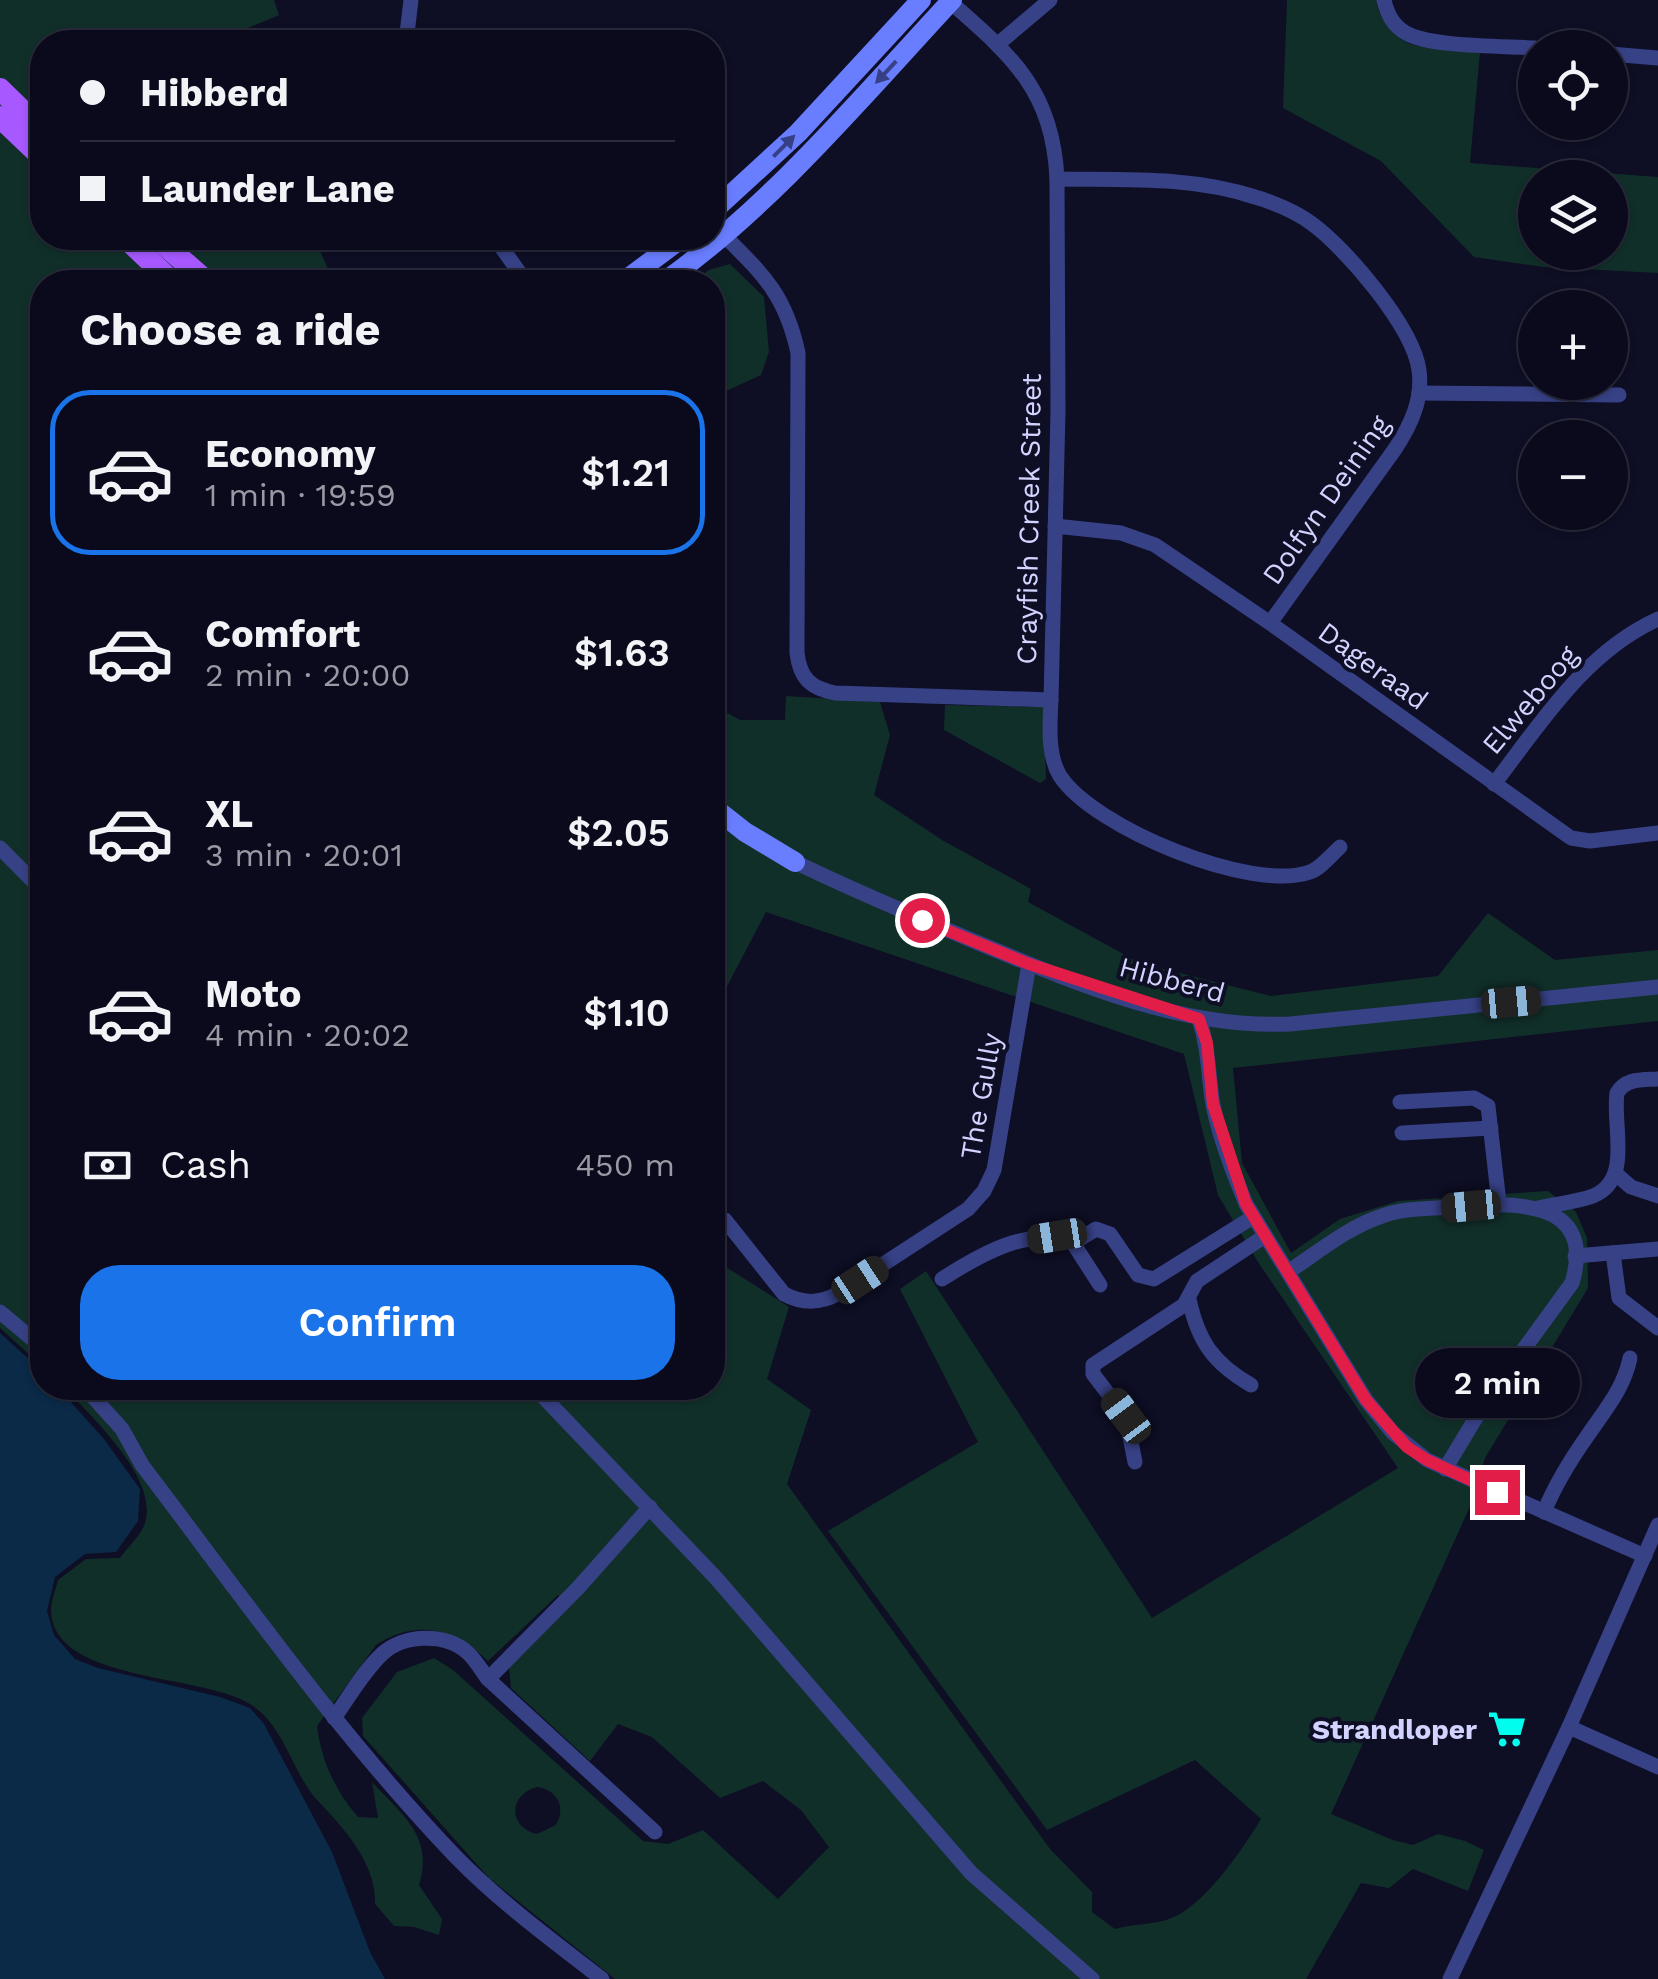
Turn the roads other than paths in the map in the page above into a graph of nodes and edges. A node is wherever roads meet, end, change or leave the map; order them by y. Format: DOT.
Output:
graph roads {
  1 [pos="410,0"];
  2 [pos="920,0"];
  3 [pos="1050,0"];
  4 [pos="1384,0"];
  5 [pos="950,1"];
  6 [pos="407,30"];
  7 [pos="998,44"];
  8 [pos="1518,47"];
  9 [pos="1628,56"];
  10 [pos="1658,58"];
  11 [pos="0,89"];
  12 [pos="0,117"];
  13 [pos="30,118"];
  14 [pos="30,146"];
  15 [pos="1057,178"];
  16 [pos="725,200"];
  17 [pos="725,223"];
  18 [pos="725,236"];
  19 [pos="139,250"];
  20 [pos="171,250"];
  21 [pos="666,250"];
  22 [pos="697,250"];
  23 [pos="159,270"];
  24 [pos="193,270"];
  25 [pos="638,270"];
  26 [pos="676,270"];
  27 [pos="1419,393"];
  28 [pos="1518,394"];
  29 [pos="1055,526"];
  30 [pos="1658,619"];
  31 [pos="1270,623"];
  32 [pos="1052,700"];
  33 [pos="1494,784"];
  34 [pos="725,816"];
  35 [pos="1658,833"];
  36 [pos="0,848"];
  37 [pos="1340,848"];
  38 [pos="794,862"];
  39 [pos="30,878"];
  40 [pos="1029,964"];
  41 [pos="1658,987"];
  42 [pos="1199,1019"];
  43 [pos="1658,1079"];
  44 [pos="1400,1102"];
  45 [pos="1490,1128"];
  46 [pos="1402,1134"];
  47 [pos="1616,1174"];
  48 [pos="1658,1196"];
  49 [pos="1499,1204"];
  50 [pos="1538,1208"];
  51 [pos="1253,1217"];
  52 [pos="725,1220"];
  53 [pos="1265,1236"];
  54 [pos="1073,1243"];
  55 [pos="1658,1249"];
  56 [pos="1613,1253"];
  57 [pos="1575,1256"];
  58 [pos="1288,1272"];
  59 [pos="942,1279"];
  60 [pos="1100,1284"];
  61 [pos="1189,1299"];
  62 [pos="0,1312"];
  63 [pos="1658,1328"];
  64 [pos="30,1337"];
  65 [pos="1630,1358"];
  66 [pos="1251,1385"];
  67 [pos="96,1400"];
  68 [pos="547,1400"];
  69 [pos="1136,1462"];
  70 [pos="1444,1469"];
  71 [pos="650,1507"];
  72 [pos="1544,1512"];
  73 [pos="1658,1526"];
  74 [pos="1645,1556"];
  75 [pos="488,1678"];
  76 [pos="334,1718"];
  77 [pos="1569,1728"];
  78 [pos="1658,1767"];
  79 [pos="655,1832"];
  80 [pos="602,1979"];
  81 [pos="1092,1979"];
  82 [pos="1450,1979"];
  1 -- 6 [label="street"];
  16 -- 2 [label="street, one-way"];
  3 -- 7 [label="street"];
  4 -- 8 [label="street"];
  5 -- 7 [label="street, Crayfish Creek Street"];
  5 -- 17 [label="street, one-way"];
  7 -- 15 [label="street, Crayfish Creek Street"];
  9 -- 10 [label="street"];
  11 -- 13 [label="main road"];
  12 -- 14 [label="main road"];
  15 -- 27 [label="street"];
  15 -- 29 [label="street, Crayfish Creek Street"];
  18 -- 32 [label="street, Crayfish Creek Street"];
  19 -- 23 [label="main road"];
  20 -- 24 [label="main road"];
  21 -- 25 [label="street"];
  22 -- 26 [label="street"];
  27 -- 28 [label="street"];
  27 -- 31 [label="street, Dolfyn Deining"];
  29 -- 31 [label="street, Dageraad"];
  29 -- 32 [label="street, Crayfish Creek Street"];
  30 -- 33 [label="street, Elweboog"];
  31 -- 33 [label="street, Dageraad"];
  32 -- 37 [label="street"];
  33 -- 35 [label="street, Dageraad"];
  34 -- 38 [label="street, Hibberd"];
  36 -- 39 [label="street"];
  38 -- 40 [label="street, Hibberd"];
  40 -- 42 [label="street, Hibberd"];
  40 -- 52 [label="street, The Gully"];
  41 -- 42 [label="street, Hibberd"];
  42 -- 51 [label="street"];
  43 -- 47 [label="street"];
  44 -- 45 [label="street"];
  45 -- 46 [label="street"];
  45 -- 49 [label="street"];
  47 -- 48 [label="street"];
  47 -- 50 [label="street"];
  49 -- 50 [label="street"];
  49 -- 58 [label="street"];
  50 -- 57 [label="street"];
  51 -- 53 [label="street"];
  51 -- 54 [label="street"];
  53 -- 58 [label="street"];
  53 -- 61 [label="street"];
  54 -- 59 [label="street"];
  54 -- 60 [label="street"];
  55 -- 56 [label="street"];
  56 -- 57 [label="street"];
  56 -- 63 [label="street"];
  57 -- 70 [label="street"];
  58 -- 70 [label="street"];
  61 -- 66 [label="street"];
  61 -- 69 [label="street"];
  62 -- 64 [label="street"];
  65 -- 72 [label="street"];
  67 -- 76 [label="street"];
  68 -- 71 [label="street"];
  70 -- 72 [label="street"];
  71 -- 75 [label="street"];
  71 -- 81 [label="street"];
  72 -- 74 [label="street"];
  73 -- 74 [label="street"];
  74 -- 77 [label="street"];
  75 -- 76 [label="street"];
  75 -- 79 [label="street"];
  76 -- 80 [label="street"];
  77 -- 78 [label="street"];
  77 -- 82 [label="street"];
}
